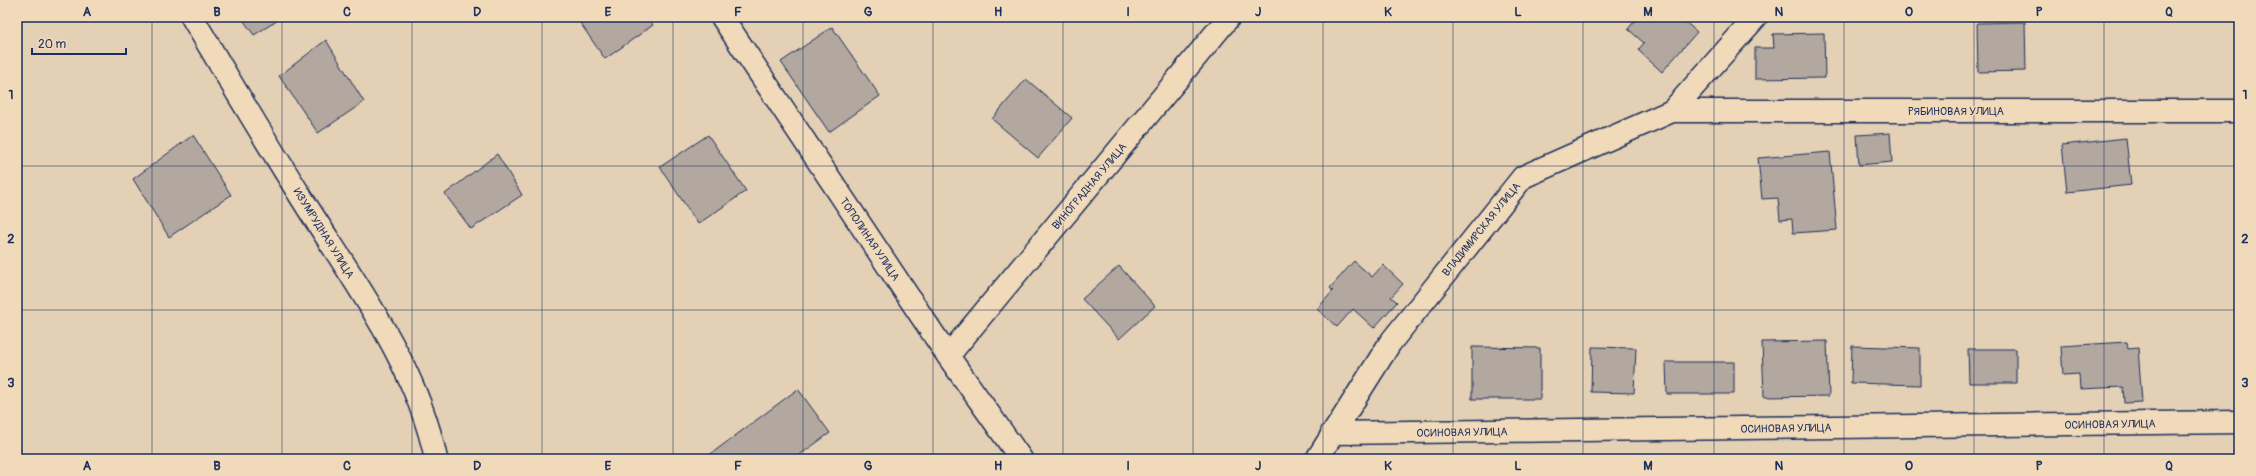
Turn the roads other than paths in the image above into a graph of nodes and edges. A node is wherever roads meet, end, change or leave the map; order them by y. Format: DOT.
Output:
graph roads {
  1 [pos="192,17"];
  2 [pos="1229,17"];
  3 [pos="1756,17"];
  4 [pos="724,18"];
  5 [pos="1672,111"];
  6 [pos="2239,111"];
  7 [pos="948,356"];
  8 [pos="2239,422"];
  9 [pos="1332,433"];
  10 [pos="436,459"];
  11 [pos="1021,459"];
  12 [pos="1317,459"];
  1 -- 10 [label="street, ИЗУМРУДНАЯ УЛИЦА"];
  2 -- 7 [label="street, ВИНОГРАДНАЯ УЛИЦА"];
  3 -- 5 [label="street, ВЛАДИМИРСКАЯ УЛИЦА"];
  4 -- 7 [label="street, ТОПОЛИНАЯ УЛИЦА"];
  5 -- 6 [label="street, РЯБИНОВАЯ УЛИЦА"];
  5 -- 9 [label="street, ВЛАДИМИРСКАЯ УЛИЦА"];
  7 -- 11 [label="street, ТОПОЛИНАЯ УЛИЦА"];
  8 -- 9 [label="street, ОСИНОВАЯ УЛИЦА"];
  9 -- 12 [label="street, ВЛАДИМИРСКАЯ УЛИЦА"];
}
